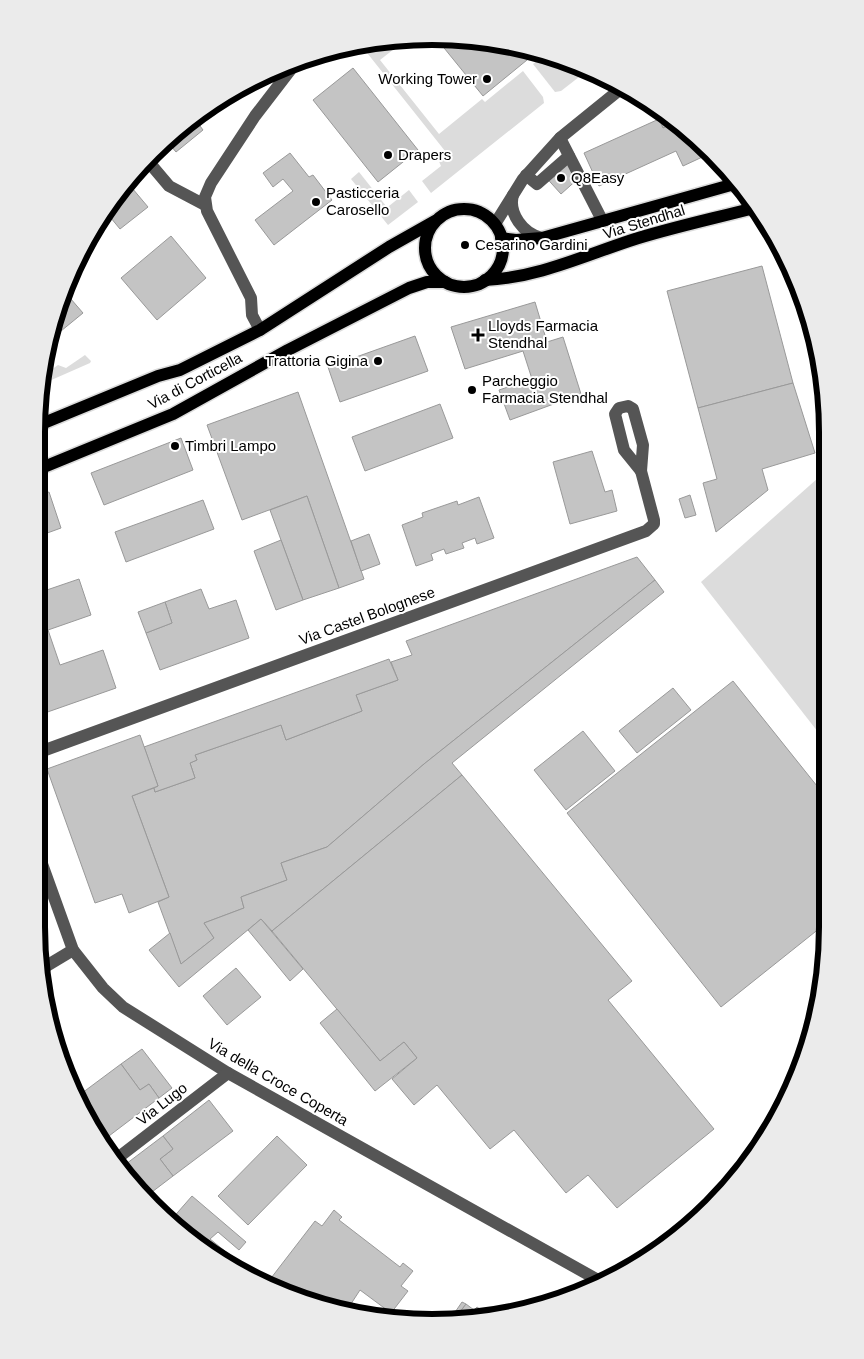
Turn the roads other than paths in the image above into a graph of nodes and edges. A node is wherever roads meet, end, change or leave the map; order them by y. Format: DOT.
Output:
graph roads {
  1 [pos="289,72"];
  2 [pos="617,92"];
  3 [pos="560,138"];
  4 [pos="569,156"];
  5 [pos="152,165"];
  6 [pos="526,175"];
  7 [pos="730,185"];
  8 [pos="514,192"];
  9 [pos="205,205"];
  10 [pos="749,209"];
  11 [pos="602,220"];
  12 [pos="435,221"];
  13 [pos="495,224"];
  14 [pos="501,238"];
  15 [pos="542,238"];
  16 [pos="485,280"];
  17 [pos="445,282"];
  18 [pos="260,330"];
  19 [pos="45,422"];
  20 [pos="45,467"];
  21 [pos="641,471"];
  22 [pos="45,750"];
  23 [pos="45,873"];
  24 [pos="72,950"];
  25 [pos="47,965"];
  26 [pos="228,1073"];
  27 [pos="120,1156"];
  28 [pos="578,1271"];
  29 [pos="594,1278"];
  30 [pos="590,1280"];
  1 -- 9 [label="street"];
  2 -- 3 [label="street"];
  3 -- 4 [label="street"];
  3 -- 6 [label="street"];
  4 -- 6 [label="street"];
  4 -- 11 [label="street"];
  5 -- 9 [label="street"];
  6 -- 8 [label="street"];
  7 -- 11 [label="main road, Via Stendhal"];
  8 -- 13 [label="street"];
  8 -- 15 [label="street"];
  9 -- 18 [label="street"];
  10 -- 16 [label="main road, Via Stendhal"];
  11 -- 15 [label="main road, Via Stendhal"];
  12 -- 13 [label="main road"];
  12 -- 17 [label="main road"];
  12 -- 18 [label="main road, Via di Corticella"];
  13 -- 14 [label="main road"];
  14 -- 15 [label="main road, Via Stendhal"];
  14 -- 16 [label="main road"];
  16 -- 17 [label="main road"];
  17 -- 20 [label="main road, Via di Corticella"];
  18 -- 19 [label="main road, Via di Corticella"];
  21 -- 22 [label="street, Via Castel Bolognese"];
  23 -- 24 [label="street, Via della Croce Coperta"];
  24 -- 25 [label="street"];
  24 -- 26 [label="street, Via della Croce Coperta"];
  26 -- 27 [label="street, Via Lugo"];
  26 -- 28 [label="street, Via della Croce Coperta"];
  28 -- 29 [label="street, Via della Croce Coperta"];
  28 -- 30 [label="street, Via della Croce Coperta"];
}
